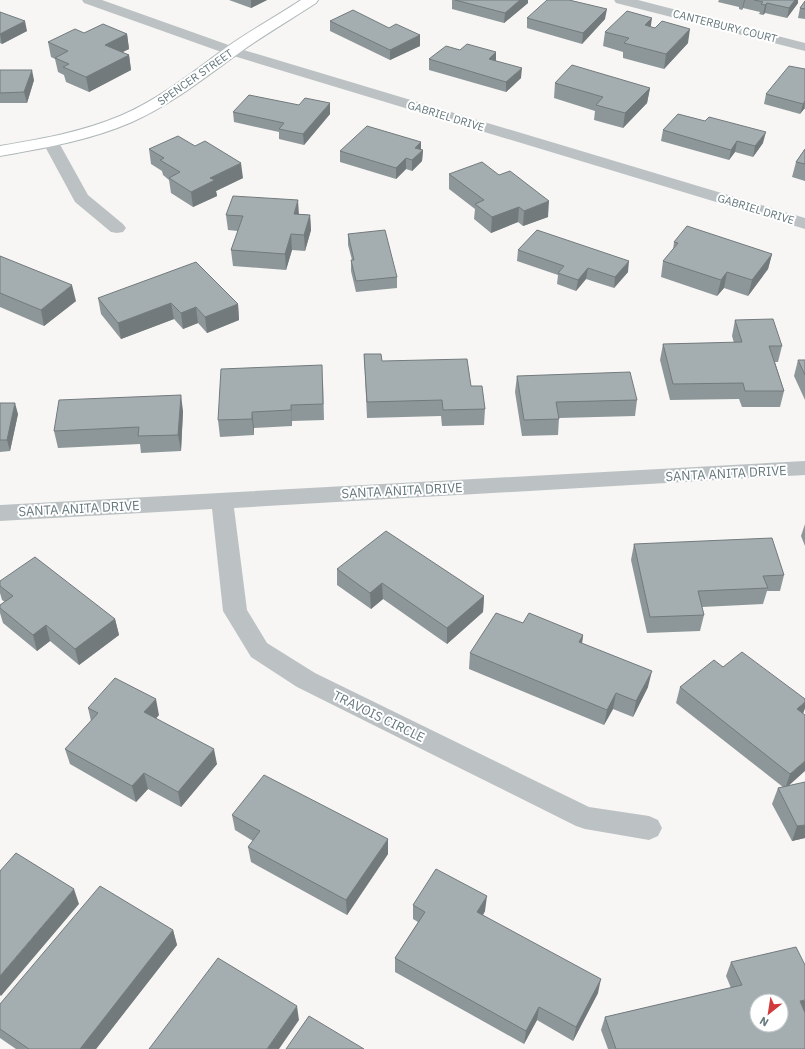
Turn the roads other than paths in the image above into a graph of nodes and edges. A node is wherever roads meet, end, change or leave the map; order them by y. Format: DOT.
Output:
graph roads {
  1 [pos="89,0"];
  2 [pos="311,0"];
  3 [pos="622,0"];
  4 [pos="805,47"];
  5 [pos="232,51"];
  6 [pos="50,142"];
  7 [pos="0,151"];
  8 [pos="805,224"];
  9 [pos="117,228"];
  10 [pos="805,468"];
  11 [pos="222,500"];
  12 [pos="0,513"];
  13 [pos="649,828"];
  1 -- 5 [label="street, GABRIEL DRIVE"];
  2 -- 5 [label="street, SPENCER STREET"];
  3 -- 4 [label="street, CANTERBURY COURT"];
  5 -- 6 [label="street, SPENCER STREET"];
  5 -- 8 [label="street, GABRIEL DRIVE"];
  6 -- 7 [label="street, SPENCER STREET"];
  6 -- 9 [label="street"];
  10 -- 11 [label="street, SANTA ANITA DRIVE"];
  11 -- 12 [label="street, SANTA ANITA DRIVE"];
  11 -- 13 [label="street, TRAVOIS CIRCLE"];
}
